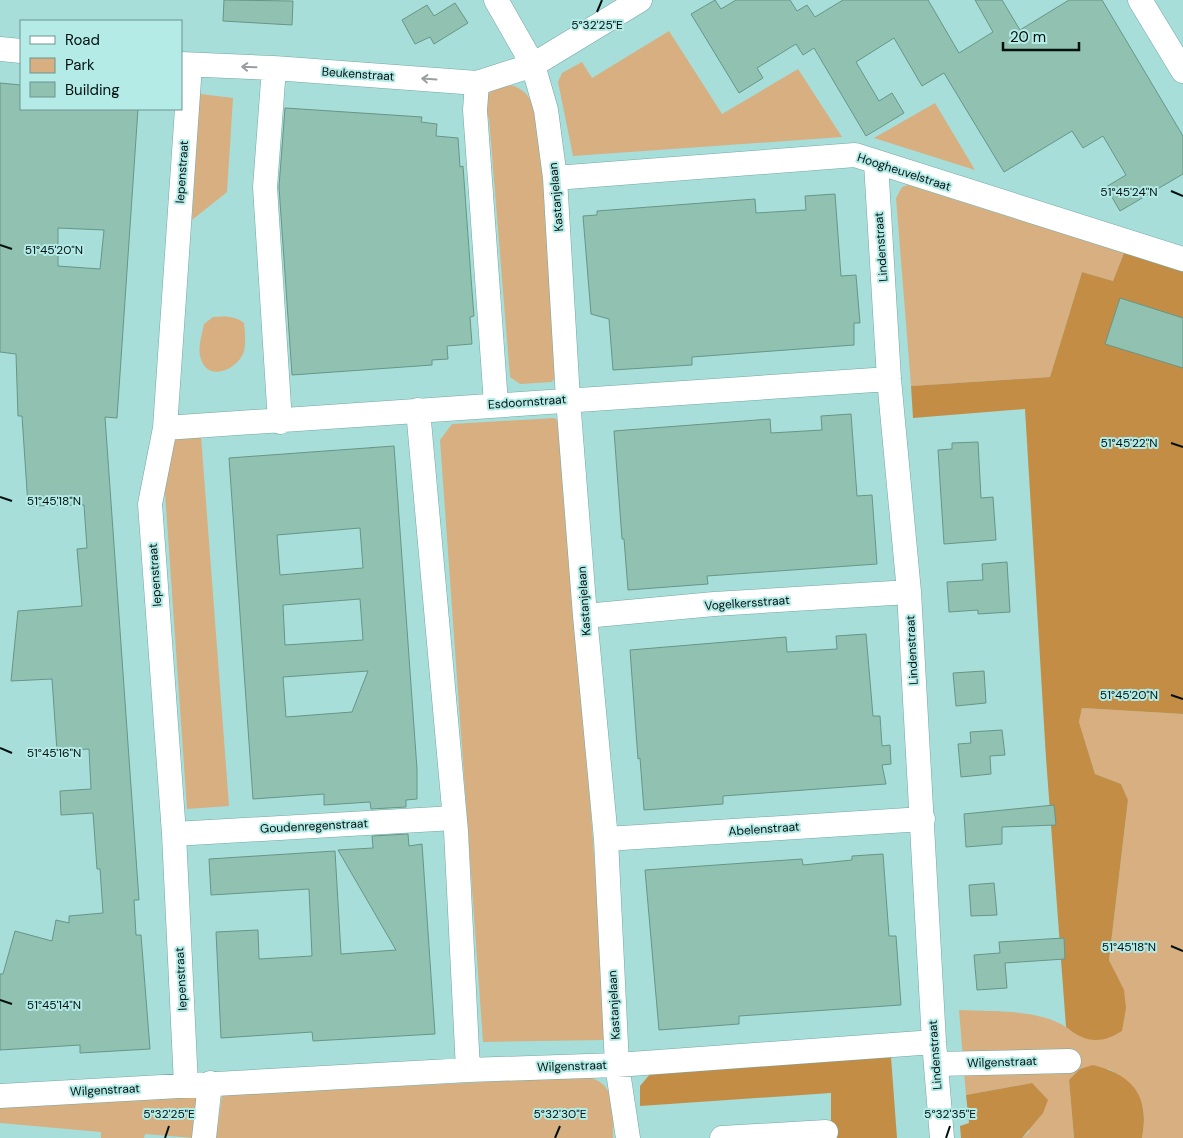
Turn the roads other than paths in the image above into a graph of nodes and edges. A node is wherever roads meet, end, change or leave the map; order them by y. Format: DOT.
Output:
graph roads {
  1 [pos="496,0"];
  2 [pos="640,0"];
  3 [pos="1140,0"];
  4 [pos="0,49"];
  5 [pos="20,51"];
  6 [pos="185,65"];
  7 [pos="533,65"];
  8 [pos="274,68"];
  9 [pos="1183,71"];
  10 [pos="477,83"];
  11 [pos="876,163"];
  12 [pos="555,178"];
  13 [pos="1183,259"];
  14 [pos="889,379"];
  15 [pos="568,399"];
  16 [pos="496,404"];
  17 [pos="418,410"];
  18 [pos="280,422"];
  19 [pos="165,428"];
  20 [pos="909,592"];
  21 [pos="585,616"];
  22 [pos="454,818"];
  23 [pos="923,819"];
  24 [pos="174,834"];
  25 [pos="606,839"];
  26 [pos="935,1053"];
  27 [pos="1069,1060"];
  28 [pos="617,1064"];
  29 [pos="468,1070"];
  30 [pos="210,1084"];
  31 [pos="186,1086"];
  32 [pos="0,1096"];
  33 [pos="826,1132"];
  34 [pos="204,1138"];
  35 [pos="628,1138"];
  36 [pos="722,1138"];
  37 [pos="942,1138"];
  1 -- 7 [label="street, Kastanjelaan"];
  2 -- 7 [label="street, Beukenstraat"];
  3 -- 9 [label="street"];
  4 -- 5 [label="street"];
  8 -- 6 [label="street, Beukenstraat, one-way"];
  6 -- 19 [label="street, Iepenstraat"];
  7 -- 10 [label="street, Beukenstraat"];
  7 -- 12 [label="street, Kastanjelaan"];
  10 -- 8 [label="street, Beukenstraat, one-way"];
  8 -- 18 [label="street"];
  10 -- 16 [label="street"];
  11 -- 12 [label="street, Hoogheuvelstraat"];
  11 -- 13 [label="street, Hoogheuvelstraat"];
  11 -- 14 [label="street, Lindenstraat"];
  12 -- 15 [label="street, Kastanjelaan"];
  14 -- 15 [label="street, Esdoornstraat"];
  14 -- 20 [label="street, Lindenstraat"];
  15 -- 16 [label="street, Esdoornstraat"];
  15 -- 21 [label="street, Kastanjelaan"];
  16 -- 17 [label="street, Esdoornstraat"];
  17 -- 18 [label="street, Esdoornstraat"];
  17 -- 22 [label="street"];
  18 -- 19 [label="street, Esdoornstraat"];
  19 -- 24 [label="street, Iepenstraat"];
  20 -- 21 [label="street, Vogelkersstraat"];
  20 -- 23 [label="street, Lindenstraat"];
  21 -- 25 [label="street, Kastanjelaan"];
  22 -- 24 [label="street, Goudenregenstraat"];
  22 -- 29 [label="street"];
  23 -- 25 [label="street, Abelenstraat"];
  23 -- 26 [label="street, Lindenstraat"];
  24 -- 31 [label="street, Iepenstraat"];
  25 -- 28 [label="street, Kastanjelaan"];
  26 -- 27 [label="street, Wilgenstraat"];
  26 -- 28 [label="street, Wilgenstraat"];
  26 -- 37 [label="street, Lindenstraat"];
  28 -- 29 [label="street, Wilgenstraat"];
  28 -- 35 [label="street, Kastanjelaan"];
  29 -- 30 [label="street, Wilgenstraat"];
  30 -- 31 [label="street, Wilgenstraat"];
  30 -- 34 [label="street"];
  31 -- 32 [label="street, Wilgenstraat"];
  33 -- 36 [label="street"];
}
